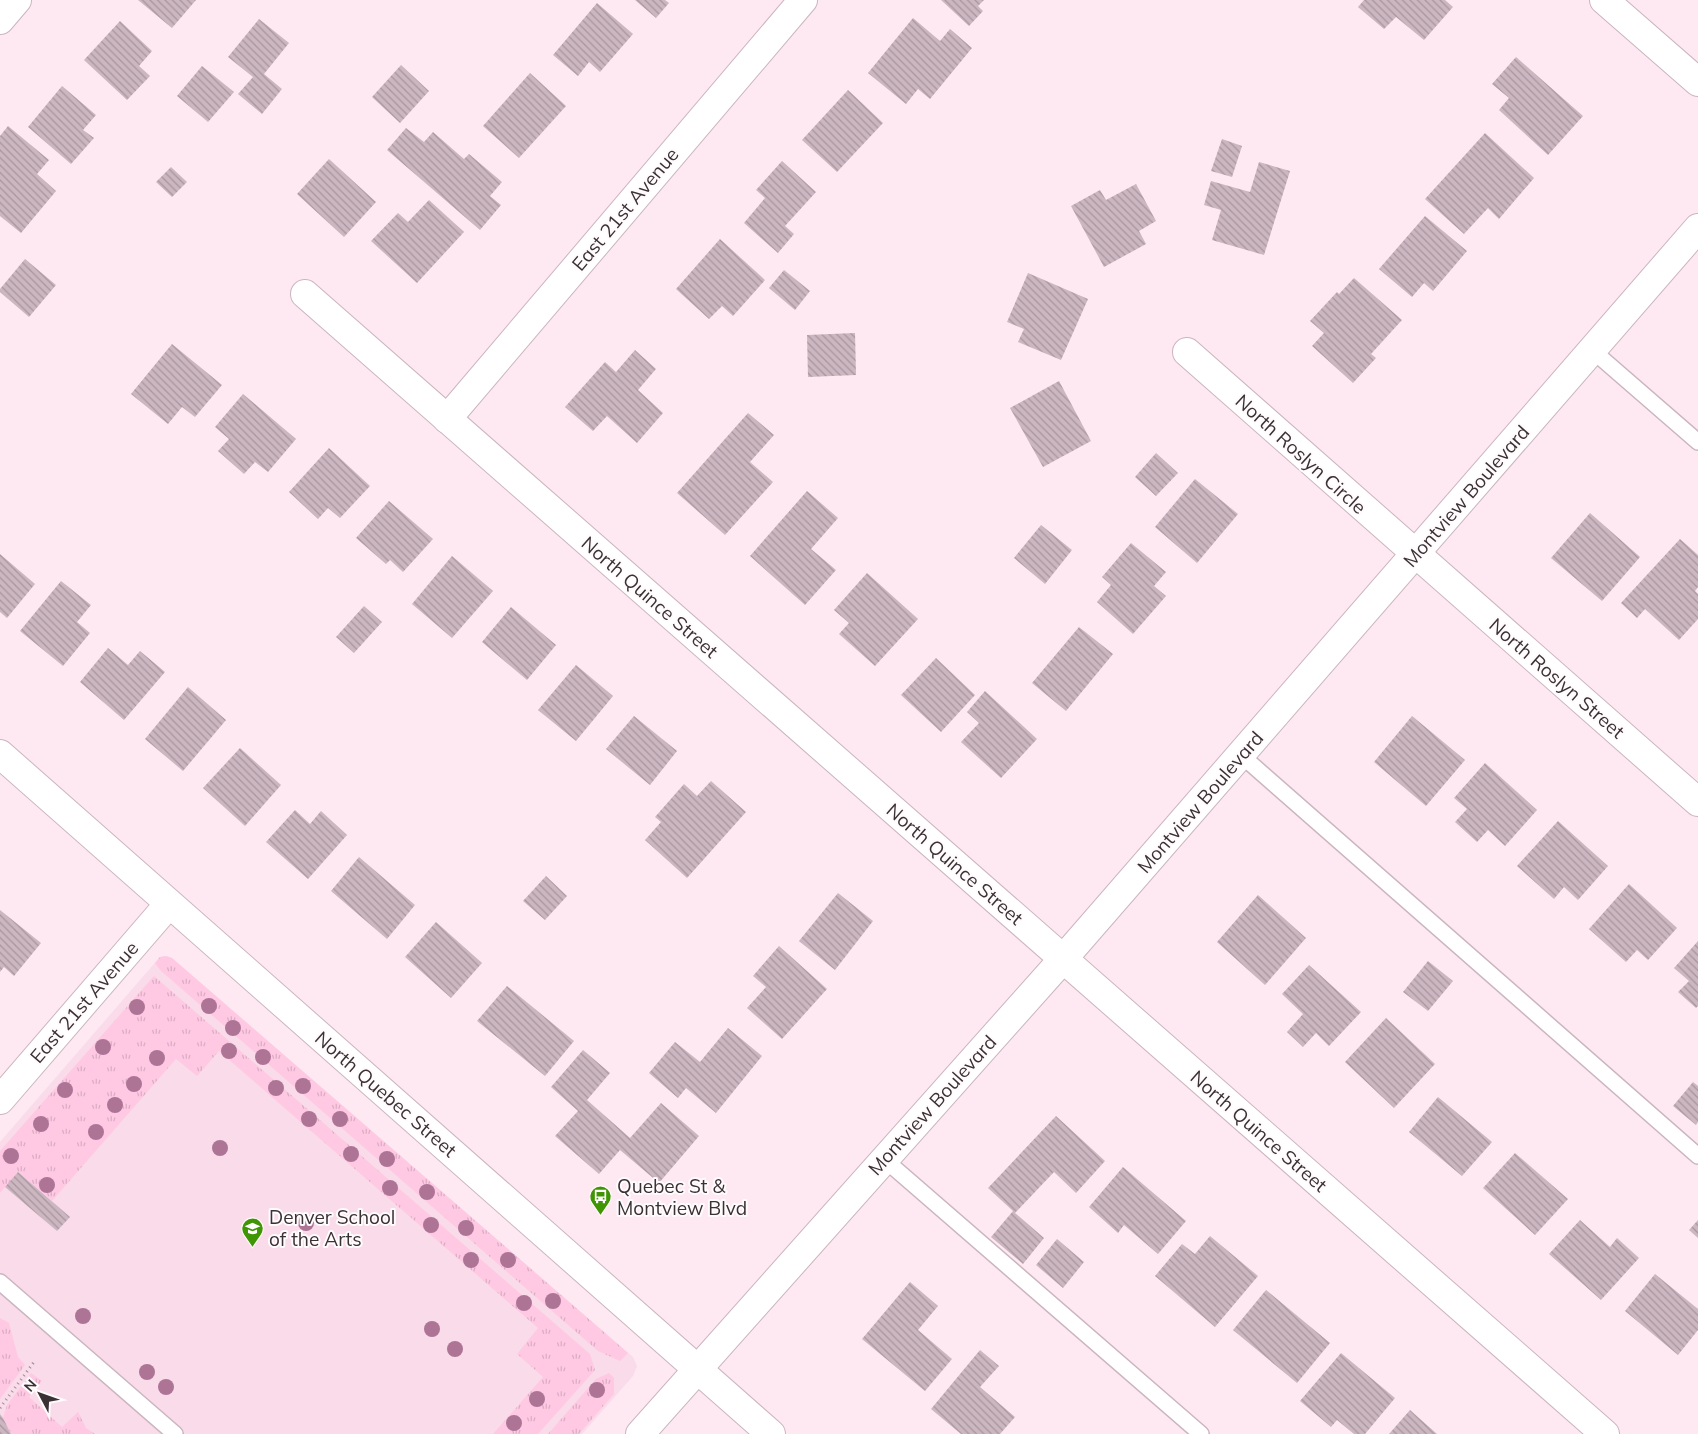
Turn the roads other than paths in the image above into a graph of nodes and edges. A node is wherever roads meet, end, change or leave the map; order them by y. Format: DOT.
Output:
graph roads {
  1 [pos="17,0"];
  2 [pos="804,0"];
  3 [pos="1604,0"];
  4 [pos="0,20"];
  5 [pos="1698,82"];
  6 [pos="1698,228"];
  7 [pos="305,294"];
  8 [pos="1592,350"];
  9 [pos="1187,352"];
  10 [pos="447,419"];
  11 [pos="1698,442"];
  12 [pos="1415,555"];
  13 [pos="0,754"];
  14 [pos="1241,755"];
  15 [pos="1698,802"];
  16 [pos="169,904"];
  17 [pos="1063,959"];
  18 [pos="0,1100"];
  19 [pos="1698,1156"];
  20 [pos="884,1159"];
  21 [pos="0,1282"];
  22 [pos="696,1369"];
  23 [pos="175,1434"];
  24 [pos="640,1434"];
  25 [pos="771,1434"];
  26 [pos="1201,1434"];
  27 [pos="1605,1434"];
  1 -- 4 [label="street"];
  2 -- 10 [label="street, East 21st Avenue"];
  3 -- 5 [label="street"];
  6 -- 8 [label="street, Montview Boulevard"];
  7 -- 10 [label="street, North Quince Street"];
  8 -- 11 [label="lane"];
  8 -- 12 [label="street, Montview Boulevard"];
  9 -- 12 [label="street, North Roslyn Circle"];
  10 -- 17 [label="street, North Quince Street"];
  12 -- 14 [label="street, Montview Boulevard"];
  12 -- 15 [label="street, North Roslyn Street"];
  13 -- 16 [label="street, North Quebec Street"];
  14 -- 17 [label="street, Montview Boulevard"];
  14 -- 19 [label="lane"];
  16 -- 18 [label="street, East 21st Avenue"];
  16 -- 22 [label="street, North Quebec Street"];
  17 -- 20 [label="street, Montview Boulevard"];
  17 -- 27 [label="street, North Quince Street"];
  20 -- 22 [label="street, Montview Boulevard"];
  20 -- 26 [label="lane"];
  21 -- 23 [label="lane"];
  22 -- 24 [label="street, Montview Boulevard"];
  22 -- 25 [label="street, North Quebec Street"];
}
